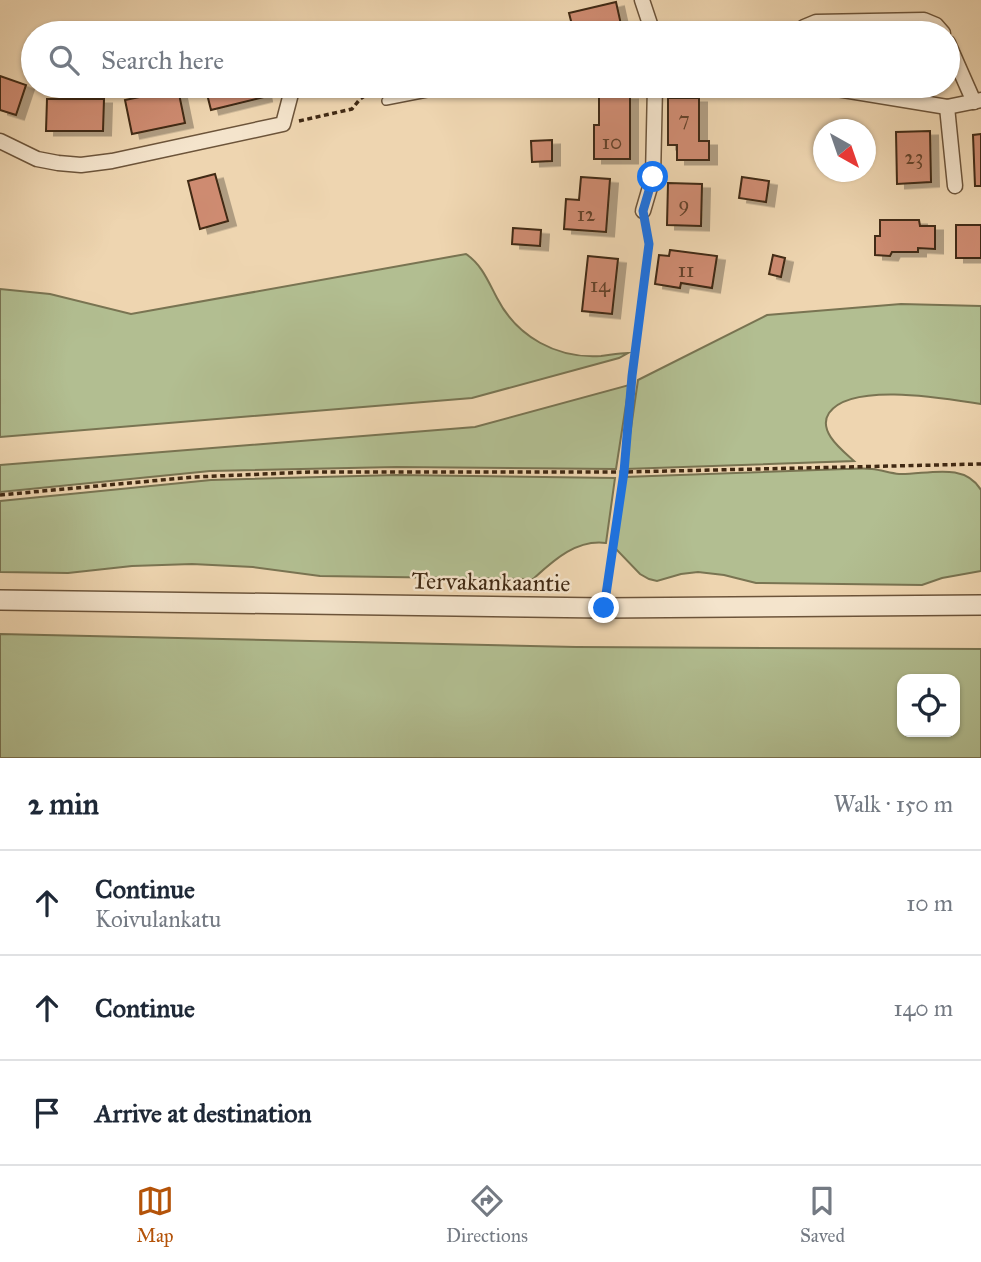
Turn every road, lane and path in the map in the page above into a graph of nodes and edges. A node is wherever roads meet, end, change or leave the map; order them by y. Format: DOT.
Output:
graph roads {
  1 [pos="642,0"];
  2 [pos="649,21"];
  3 [pos="870,21"];
  4 [pos="926,21"];
  5 [pos="960,67"];
  6 [pos="290,98"];
  7 [pos="362,98"];
  8 [pos="382,98"];
  9 [pos="402,98"];
  10 [pos="655,98"];
  11 [pos="892,98"];
  12 [pos="386,101"];
  13 [pos="977,101"];
  14 [pos="947,107"];
  15 [pos="283,124"];
  16 [pos="0,141"];
  17 [pos="955,186"];
  18 [pos="643,211"];
  19 [pos="981,464"];
  20 [pos="624,472"];
  21 [pos="0,495"];
  22 [pos="0,600"];
  23 [pos="981,605"];
  24 [pos="604,608"];
  1 -- 2 [label="street"];
  3 -- 4 [label="street"];
  5 -- 13 [label="street"];
  6 -- 15 [label="street"];
  7 -- 15 [label="path"];
  8 -- 12 [label="path"];
  9 -- 12 [label="lane"];
  10 -- 18 [label="street"];
  11 -- 14 [label="street"];
  13 -- 14 [label="street"];
  14 -- 17 [label="street"];
  15 -- 16 [label="street"];
  18 -- 20 [label="path"];
  19 -- 20 [label="path"];
  20 -- 21 [label="path"];
  20 -- 24 [label="path"];
  22 -- 24 [label="street, Tervakankaantie"];
  23 -- 24 [label="street, Tervakankaantie"];
}
